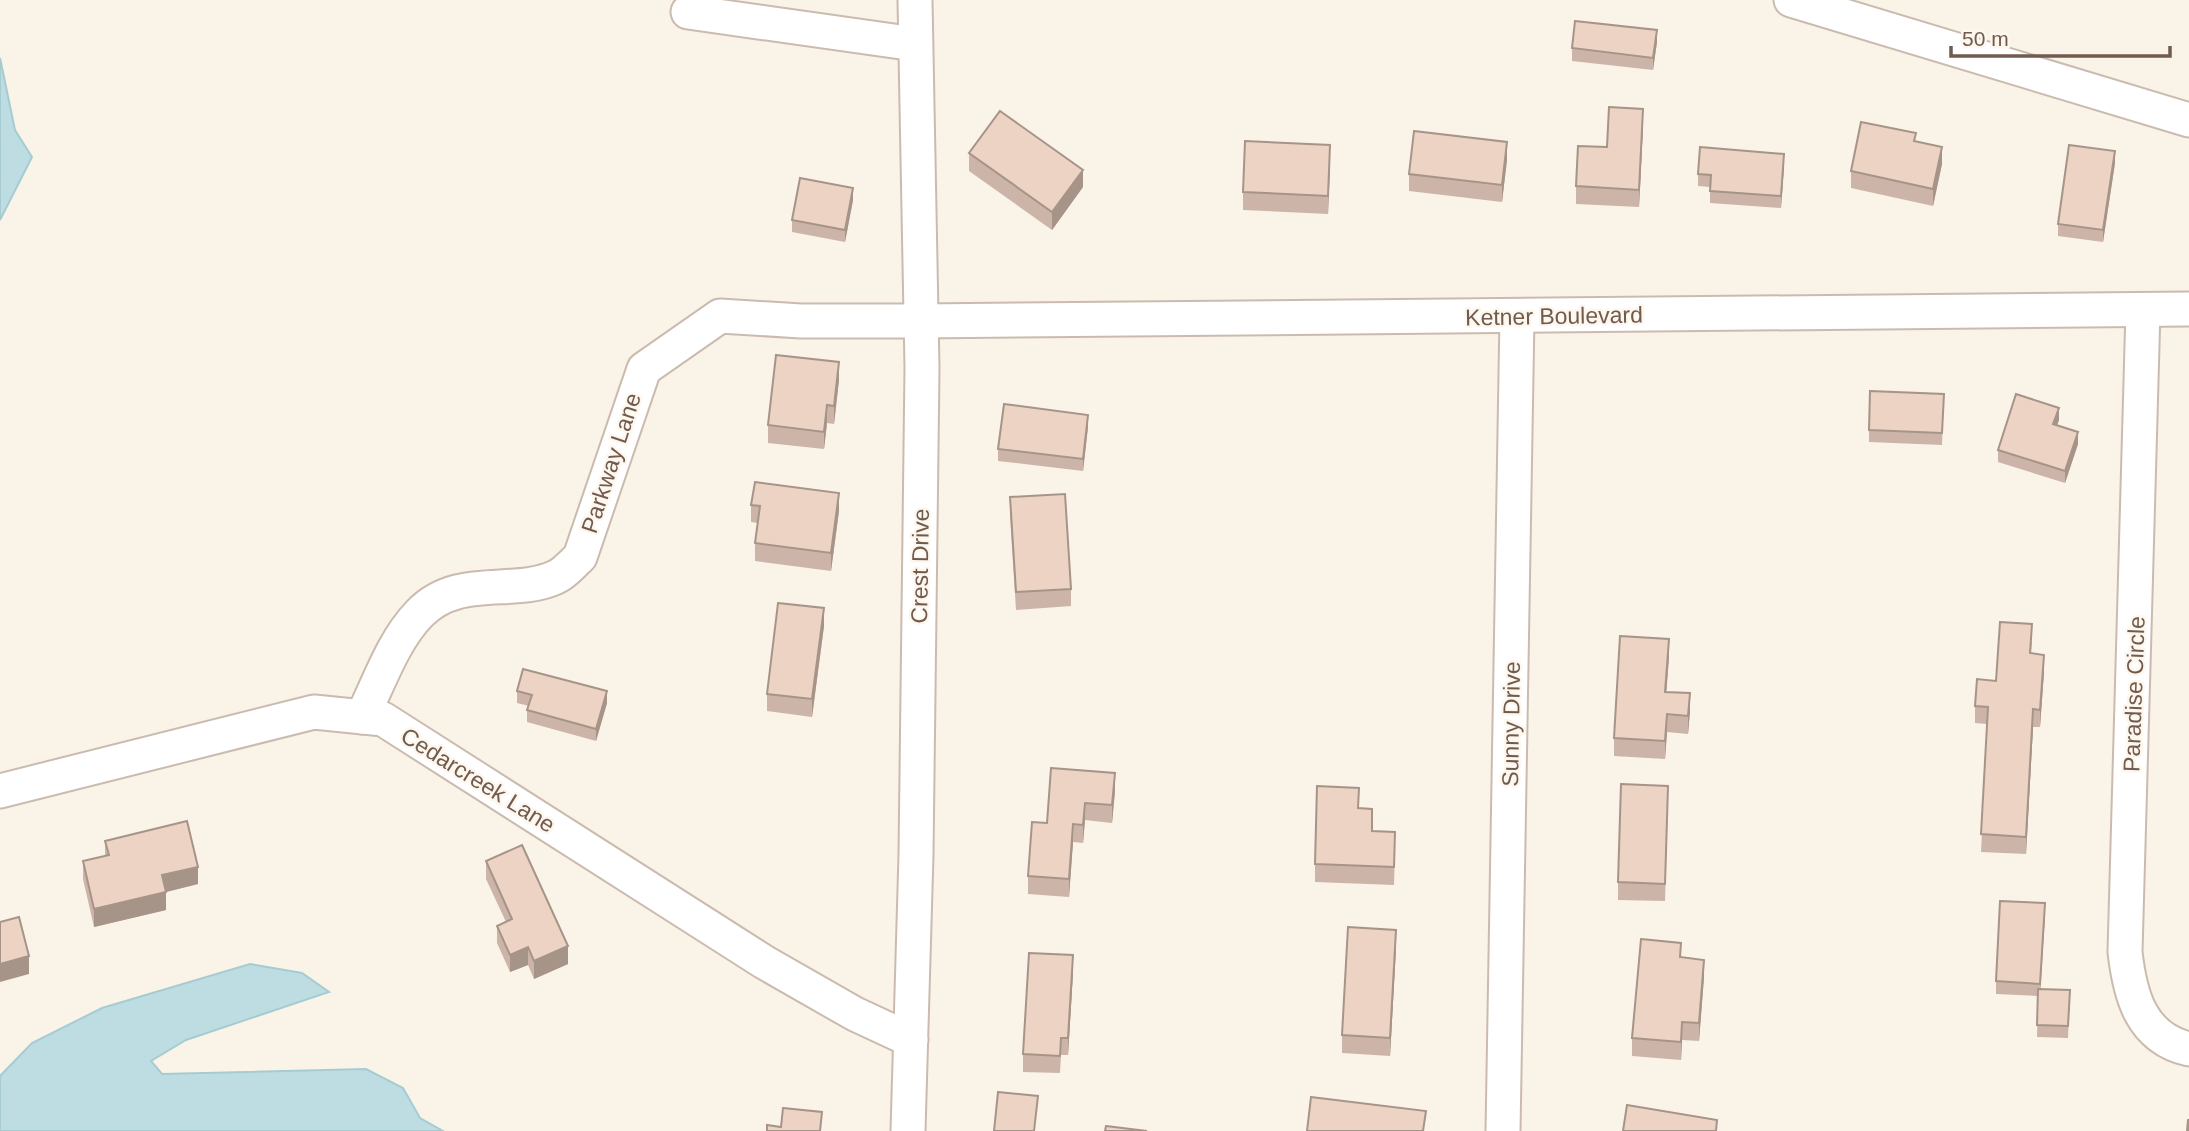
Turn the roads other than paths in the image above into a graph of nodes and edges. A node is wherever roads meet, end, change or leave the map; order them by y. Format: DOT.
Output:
graph roads {
  1 [pos="915,0"];
  2 [pos="1791,0"];
  3 [pos="688,12"];
  4 [pos="915,44"];
  5 [pos="2189,120"];
  6 [pos="2189,309"];
  7 [pos="2143,310"];
  8 [pos="1517,316"];
  9 [pos="920,321"];
  10 [pos="362,717"];
  11 [pos="0,791"];
  12 [pos="911,1040"];
  13 [pos="2189,1049"];
  14 [pos="908,1131"];
  15 [pos="1503,1131"];
  1 -- 4 [label="street, Crest Drive"];
  2 -- 5 [label="street"];
  3 -- 4 [label="street"];
  4 -- 9 [label="street, Crest Drive"];
  6 -- 7 [label="street, Ketner Boulevard"];
  7 -- 8 [label="street, Ketner Boulevard"];
  7 -- 13 [label="street, Paradise Circle"];
  8 -- 9 [label="street, Ketner Boulevard"];
  8 -- 15 [label="street, Sunny Drive"];
  9 -- 10 [label="street, Parkway Lane"];
  9 -- 12 [label="street, Crest Drive"];
  10 -- 11 [label="street, Cedarcreek Lane"];
  10 -- 12 [label="street, Cedarcreek Lane"];
  12 -- 14 [label="street, Crest Drive"];
}
